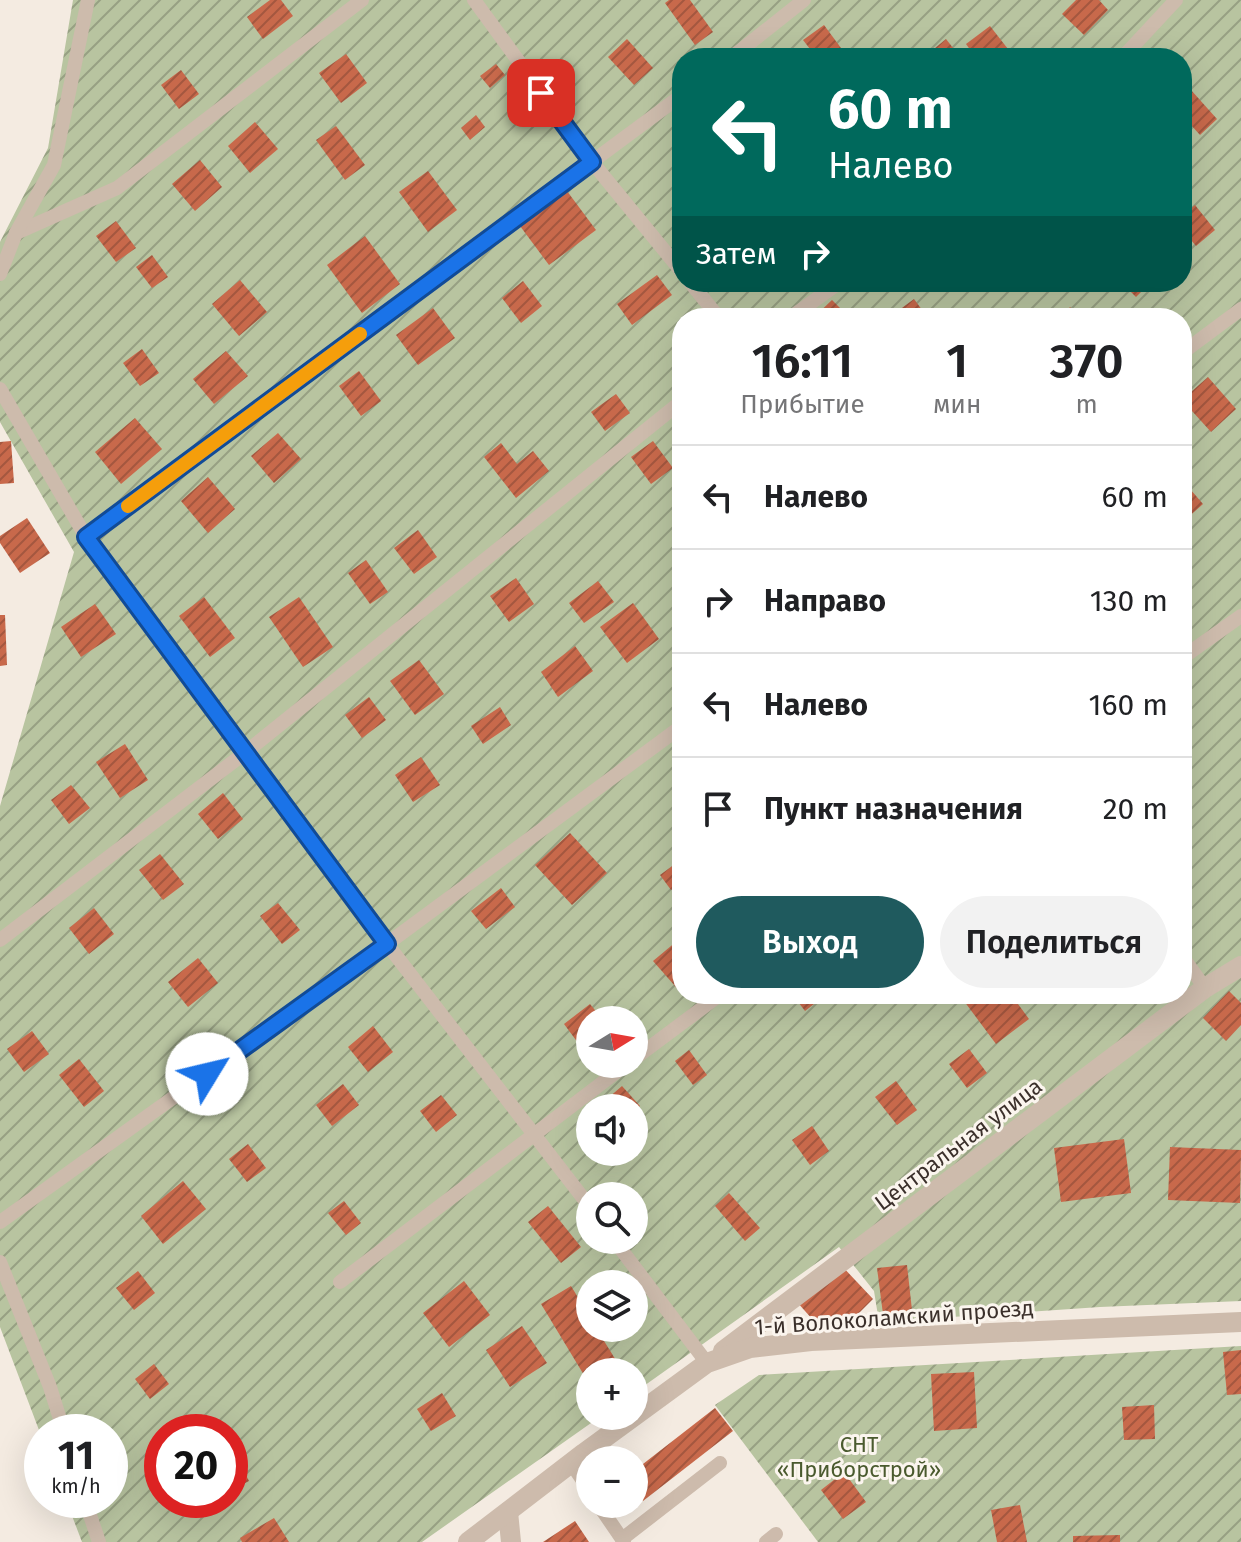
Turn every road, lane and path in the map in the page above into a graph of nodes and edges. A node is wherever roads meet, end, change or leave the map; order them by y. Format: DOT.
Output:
graph roads {
  1 [pos="88,0"];
  2 [pos="362,0"];
  3 [pos="474,0"];
  4 [pos="804,0"];
  5 [pos="1176,0"];
  6 [pos="744,48"];
  7 [pos="1131,48"];
  8 [pos="672,102"];
  9 [pos="592,162"];
  10 [pos="16,233"];
  11 [pos="672,260"];
  12 [pos="0,274"];
  13 [pos="698,292"];
  14 [pos="826,292"];
  15 [pos="711,308"];
  16 [pos="804,308"];
  17 [pos="1241,309"];
  18 [pos="1192,346"];
  19 [pos="0,389"];
  20 [pos="672,409"];
  21 [pos="86,537"];
  22 [pos="1241,616"];
  23 [pos="1192,651"];
  24 [pos="672,733"];
  25 [pos="246,752"];
  26 [pos="0,940"];
  27 [pos="387,944"];
  28 [pos="1241,966"];
  29 [pos="1192,970"];
  30 [pos="1205,988"];
  31 [pos="1192,998"];
  32 [pos="708,1004"];
  33 [pos="1184,1004"];
  34 [pos="648,1049"];
  35 [pos="608,1078"];
  36 [pos="534,1132"];
  37 [pos="576,1188"];
  38 [pos="0,1222"];
  39 [pos="625,1254"];
  40 [pos="0,1262"];
  41 [pos="340,1282"];
  42 [pos="1241,1322"];
  43 [pos="707,1363"];
  44 [pos="58,1414"];
  45 [pos="571,1463"];
  46 [pos="720,1463"];
  47 [pos="576,1470"];
  48 [pos="508,1512"];
  49 [pos="91,1518"];
  50 [pos="608,1518"];
  51 [pos="623,1540"];
  52 [pos="99,1542"];
  53 [pos="468,1542"];
  54 [pos="511,1542"];
  1 -- 10 [label="lane"];
  2 -- 10 [label="lane"];
  3 -- 9 [label="lane"];
  4 -- 6 [label="lane"];
  5 -- 7 [label="lane"];
  8 -- 9 [label="lane"];
  9 -- 11 [label="lane"];
  9 -- 21 [label="lane"];
  10 -- 12 [label="lane"];
  13 -- 15 [label="lane"];
  14 -- 16 [label="lane"];
  17 -- 18 [label="lane"];
  19 -- 21 [label="lane"];
  20 -- 25 [label="lane"];
  21 -- 25 [label="lane"];
  22 -- 23 [label="lane"];
  24 -- 27 [label="lane"];
  25 -- 26 [label="lane"];
  25 -- 27 [label="lane"];
  27 -- 36 [label="lane"];
  27 -- 38 [label="lane"];
  28 -- 30 [label="street, Центральная улица"];
  29 -- 30 [label="lane"];
  30 -- 31 [label="street, Центральная улица"];
  32 -- 34 [label="lane"];
  33 -- 43 [label="street, Центральная улица"];
  35 -- 36 [label="lane"];
  36 -- 37 [label="lane"];
  36 -- 41 [label="lane"];
  39 -- 43 [label="lane"];
  40 -- 44 [label="lane"];
  42 -- 43 [label="street, 1-й Волоколамский проезд"];
  43 -- 45 [label="street, 1-й Волоколамский проезд"];
  45 -- 47 [label="lane"];
  45 -- 48 [label="street, 1-й Волоколамский проезд"];
  46 -- 51 [label="lane"];
  48 -- 53 [label="street, 1-й Волоколамский проезд"];
  48 -- 54 [label="street"];
  49 -- 52 [label="lane"];
  50 -- 51 [label="lane"];
}
